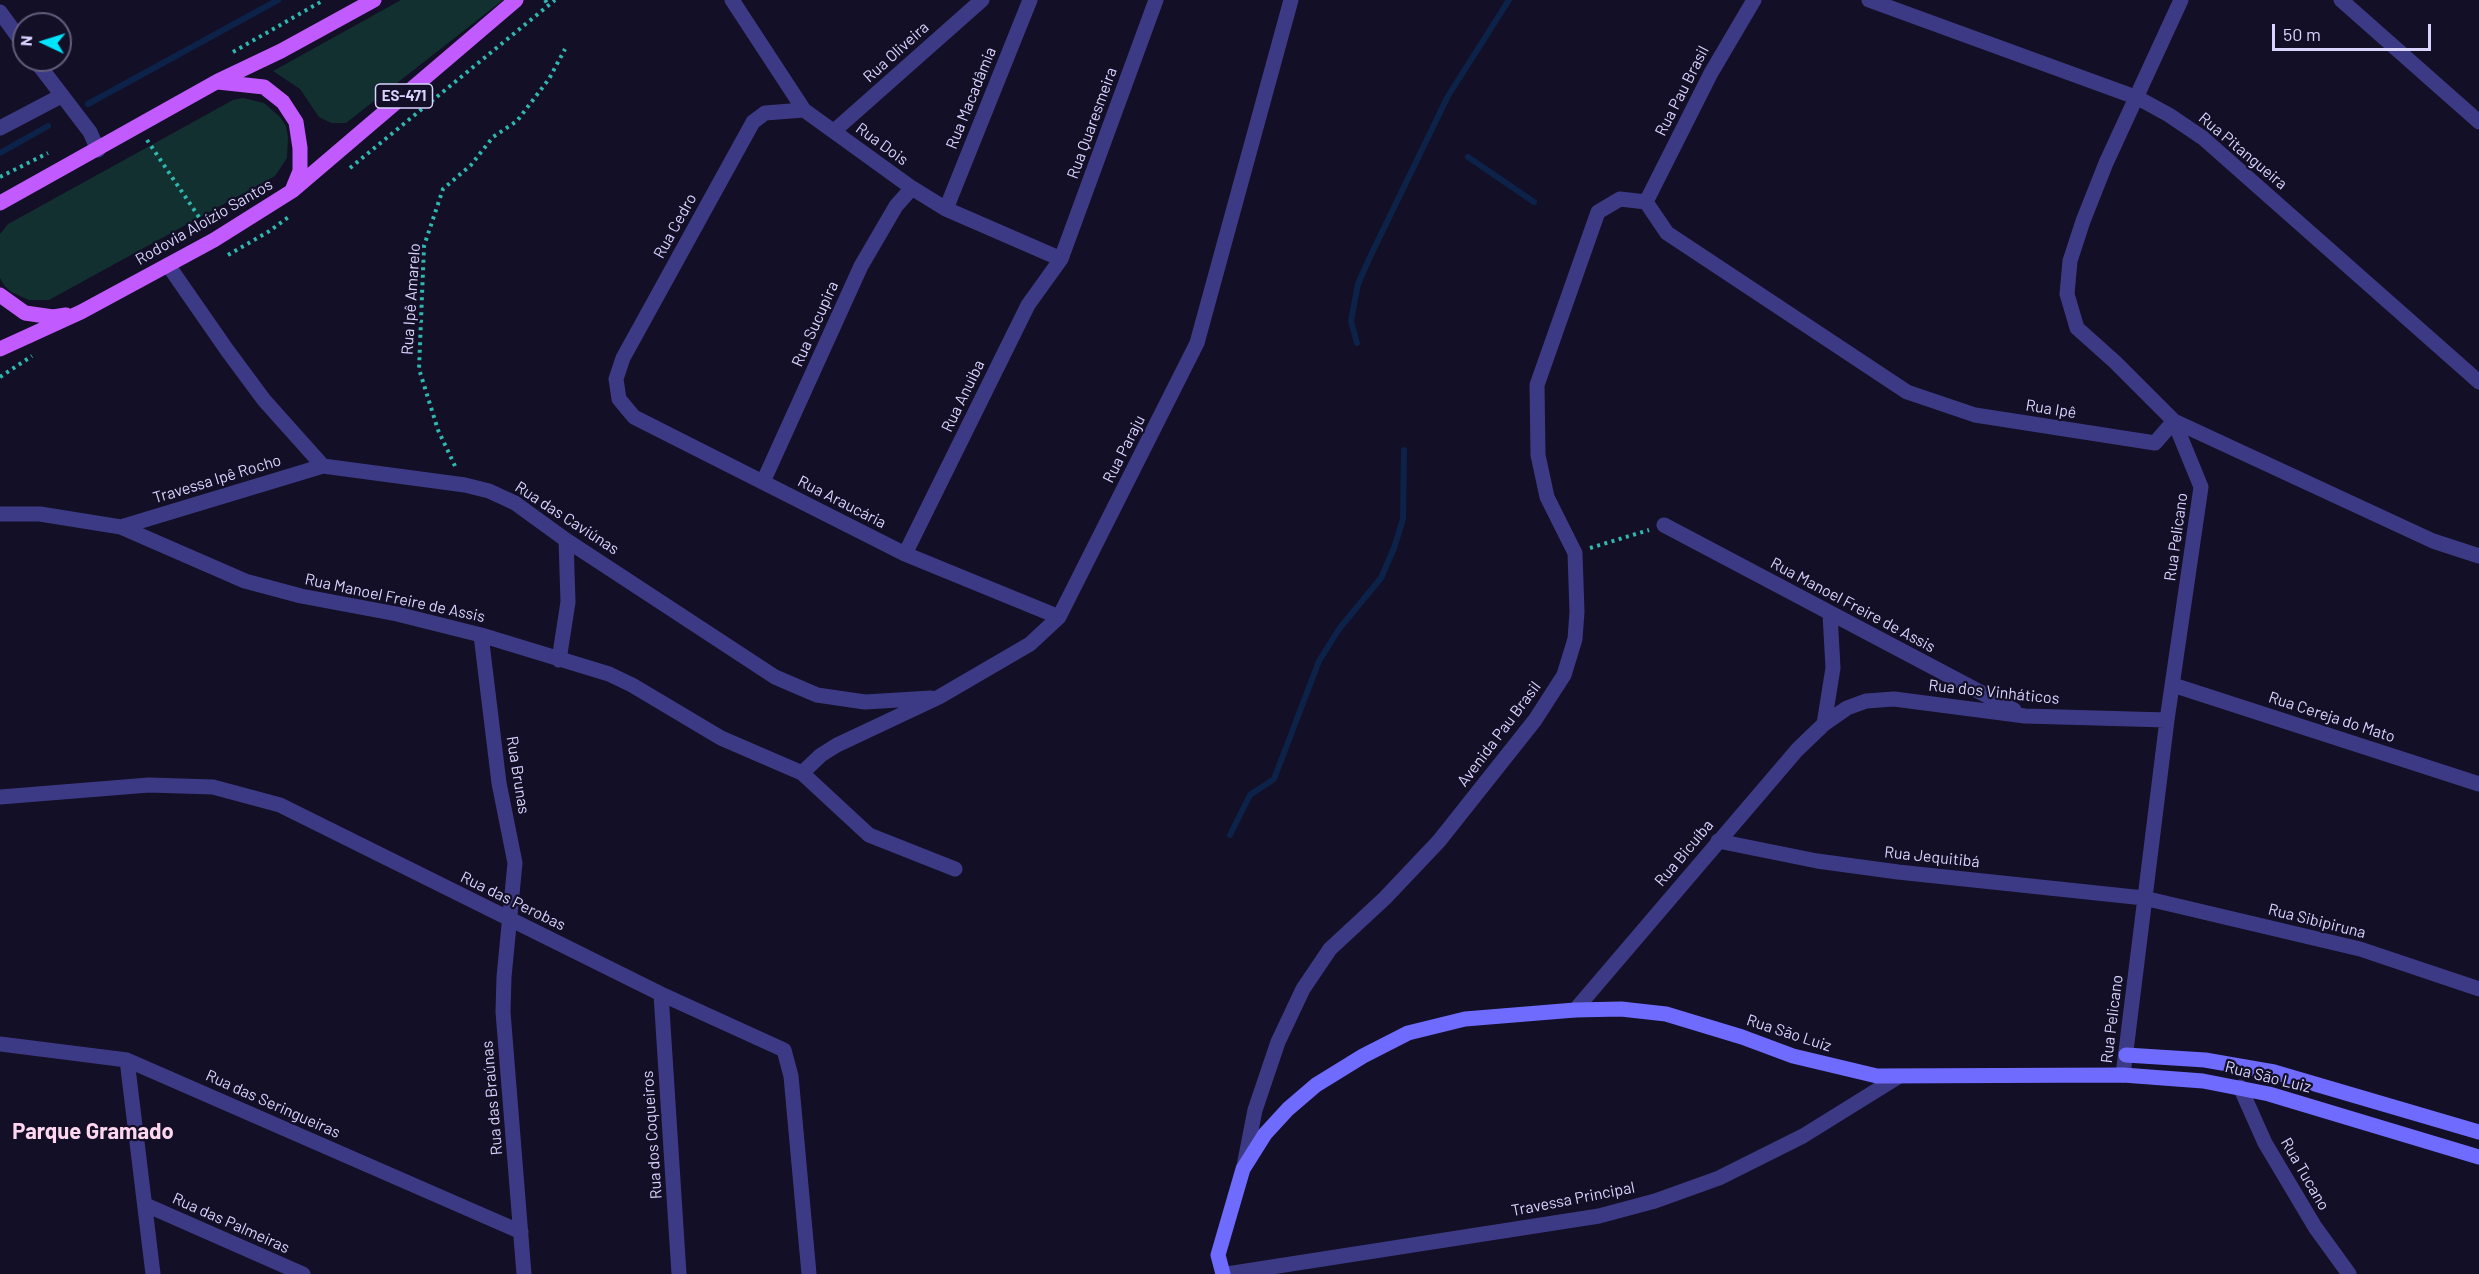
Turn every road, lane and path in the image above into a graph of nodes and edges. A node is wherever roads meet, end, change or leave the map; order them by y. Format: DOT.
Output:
graph roads {
  1 [pos="374,0"];
  2 [pos="516,0"];
  3 [pos="545,0"];
  4 [pos="732,0"];
  5 [pos="982,0"];
  6 [pos="1030,0"];
  7 [pos="1156,0"];
  8 [pos="1292,0"];
  9 [pos="1754,0"];
  10 [pos="1869,0"];
  11 [pos="2181,0"];
  12 [pos="2341,0"];
  13 [pos="549,6"];
  14 [pos="0,12"];
  15 [pos="12,28"];
  16 [pos="566,49"];
  17 [pos="44,72"];
  18 [pos="218,81"];
  19 [pos="62,96"];
  20 [pos="2138,98"];
  21 [pos="804,110"];
  22 [pos="2479,122"];
  23 [pos="138,126"];
  24 [pos="0,128"];
  25 [pos="834,131"];
  26 [pos="98,150"];
  27 [pos="912,188"];
  28 [pos="292,191"];
  29 [pos="1646,202"];
  30 [pos="4,203"];
  31 [pos="946,209"];
  32 [pos="214,240"];
  33 [pos="1061,258"];
  34 [pos="168,265"];
  35 [pos="0,296"];
  36 [pos="81,312"];
  37 [pos="0,349"];
  38 [pos="2479,382"];
  39 [pos="619,399"];
  40 [pos="2174,421"];
  41 [pos="323,466"];
  42 [pos="763,482"];
  43 [pos="465,485"];
  44 [pos="0,514"];
  45 [pos="1664,525"];
  46 [pos="122,527"];
  47 [pos="566,540"];
  48 [pos="1575,553"];
  49 [pos="904,554"];
  50 [pos="2479,556"];
  51 [pos="1830,614"];
  52 [pos="1059,617"];
  53 [pos="481,635"];
  54 [pos="559,660"];
  55 [pos="2173,685"];
  56 [pos="939,697"];
  57 [pos="2025,716"];
  58 [pos="2166,720"];
  59 [pos="1824,724"];
  60 [pos="802,773"];
  61 [pos="2479,784"];
  62 [pos="0,797"];
  63 [pos="1718,841"];
  64 [pos="955,869"];
  65 [pos="2144,898"];
  66 [pos="510,920"];
  67 [pos="2479,989"];
  68 [pos="661,994"];
  69 [pos="1575,1010"];
  70 [pos="0,1044"];
  71 [pos="2126,1055"];
  72 [pos="127,1060"];
  73 [pos="2123,1075"];
  74 [pos="1898,1077"];
  75 [pos="2240,1087"];
  76 [pos="2479,1132"];
  77 [pos="2479,1157"];
  78 [pos="1243,1169"];
  79 [pos="146,1205"];
  80 [pos="521,1232"];
  81 [pos="153,1274"];
  82 [pos="303,1274"];
  83 [pos="524,1274"];
  84 [pos="679,1274"];
  85 [pos="809,1274"];
  86 [pos="1225,1274"];
  87 [pos="2349,1274"];
  1 -- 18 [label="main road"];
  2 -- 28 [label="main road, Rodovia Aloízio Santos / ES-471"];
  3 -- 13 [label="path"];
  4 -- 21 [label="street, Rua Dois"];
  5 -- 25 [label="street, Rua Oliveira"];
  6 -- 31 [label="street, Rua Macadâmia"];
  7 -- 33 [label="street, Rua Quaresmeira"];
  8 -- 52 [label="street, Rua Paraju"];
  9 -- 29 [label="street, Rua Pau Brasil"];
  10 -- 20 [label="street, Rua Pitangueira"];
  11 -- 20 [label="street, Rua Pelicano"];
  12 -- 22 [label="street"];
  14 -- 15 [label="street"];
  16 -- 43 [label="path, Rua Ipê Amarelo"];
  17 -- 19 [label="street"];
  18 -- 23 [label="main road"];
  18 -- 28 [label="main road"];
  19 -- 24 [label="street"];
  19 -- 26 [label="street"];
  20 -- 38 [label="street, Rua Pitangueira"];
  20 -- 40 [label="street, Rua Pelicano"];
  21 -- 25 [label="street, Rua Dois"];
  21 -- 39 [label="street, Rua Cedro"];
  23 -- 26 [label="main road"];
  23 -- 32 [label="path"];
  25 -- 27 [label="street, Rua Dois"];
  26 -- 30 [label="main road"];
  27 -- 31 [label="street, Rua Dois"];
  27 -- 42 [label="street, Rua Sucupira"];
  28 -- 32 [label="main road, Rodovia Aloízio Santos / ES-471"];
  29 -- 40 [label="street, Rua Ipê"];
  29 -- 48 [label="street, Avenida Pau Brasil"];
  31 -- 33 [label="street, Rua Dois"];
  32 -- 34 [label="main road, Rodovia Aloízio Santos / ES-471"];
  33 -- 49 [label="street, Rua Anuiba"];
  34 -- 36 [label="main road, Rodovia Aloízio Santos / ES-471"];
  34 -- 41 [label="street"];
  35 -- 36 [label="main road"];
  36 -- 37 [label="main road, Rodovia Aloízio Santos / ES-471"];
  39 -- 42 [label="street, Rua Araucária"];
  40 -- 50 [label="street"];
  40 -- 55 [label="street, Rua Pelicano"];
  41 -- 43 [label="street, Rua das Caviúnas"];
  41 -- 46 [label="street, Travessa Ipê Rocho"];
  42 -- 49 [label="street, Rua Araucária"];
  43 -- 47 [label="street, Rua das Caviúnas"];
  44 -- 46 [label="street, Rua Manoel Freire de Assis"];
  45 -- 48 [label="path"];
  45 -- 51 [label="street, Rua Manoel Freire de Assis"];
  46 -- 53 [label="street, Rua Manoel Freire de Assis"];
  47 -- 54 [label="street"];
  47 -- 56 [label="street, Rua das Caviúnas"];
  48 -- 78 [label="street, Avenida Pau Brasil"];
  49 -- 52 [label="street, Rua Araucária"];
  51 -- 57 [label="street, Rua Manoel Freire de Assis"];
  51 -- 59 [label="street"];
  52 -- 56 [label="street, Rua Paraju"];
  53 -- 54 [label="street, Rua Manoel Freire de Assis"];
  53 -- 66 [label="street, Rua Brunas"];
  54 -- 60 [label="street, Rua Manoel Freire de Assis"];
  55 -- 58 [label="street, Rua Pelicano"];
  55 -- 61 [label="street, Rua Cereja do Mato"];
  56 -- 60 [label="street, Rua Paraju"];
  57 -- 58 [label="street, Rua dos Vinháticos"];
  57 -- 59 [label="street, Rua dos Vinháticos"];
  58 -- 65 [label="street, Rua Pelicano"];
  59 -- 63 [label="street, Rua Bicuíba"];
  60 -- 64 [label="street, Rua Manoel Freire de Assis"];
  62 -- 66 [label="street, Rua das Perobas"];
  63 -- 65 [label="street, Rua Jequitibá"];
  63 -- 69 [label="street, Rua Bicuíba"];
  65 -- 67 [label="street, Rua Sibipiruna"];
  65 -- 71 [label="street, Rua Pelicano"];
  66 -- 68 [label="street, Rua das Perobas"];
  66 -- 80 [label="street, Rua das Braúnas"];
  68 -- 84 [label="street, Rua dos Coqueiros"];
  68 -- 85 [label="street, Rua das Perobas"];
  69 -- 74 [label="street, Rua São Luiz"];
  69 -- 78 [label="street, Rua São Luiz"];
  70 -- 72 [label="street, Rua das Seringueiras"];
  71 -- 73 [label="street, Rua Pelicano"];
  71 -- 76 [label="street, Rua São Luiz"];
  72 -- 79 [label="street"];
  72 -- 80 [label="street, Rua das Seringueiras"];
  73 -- 74 [label="street, Rua São Luiz"];
  73 -- 75 [label="street, Rua São Luiz"];
  74 -- 86 [label="street, Travessa Principal"];
  75 -- 77 [label="street, Rua São Luiz"];
  75 -- 87 [label="street, Rua Tucano"];
  78 -- 86 [label="street, Rua São Luiz"];
  79 -- 81 [label="street"];
  79 -- 82 [label="street, Rua das Palmeiras"];
  80 -- 83 [label="street, Rua das Braúnas"];
}
